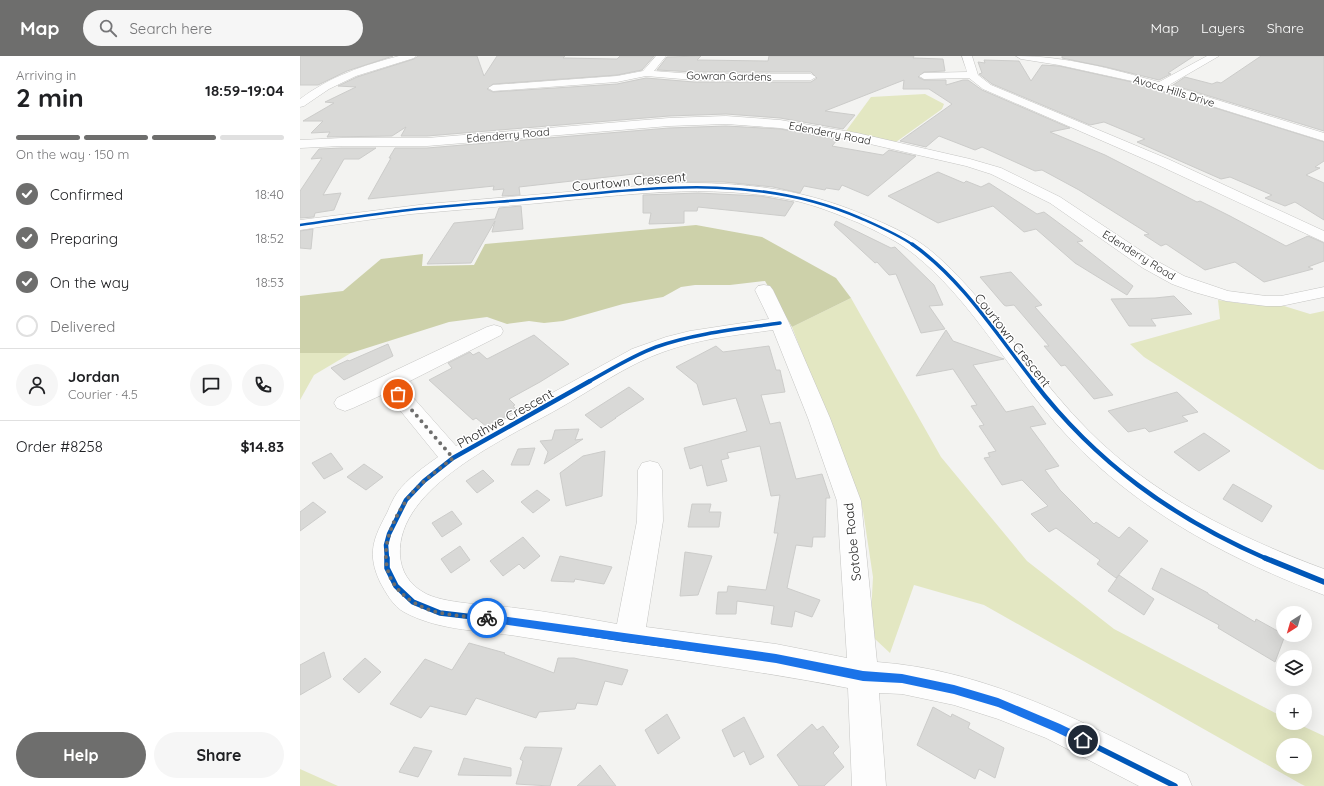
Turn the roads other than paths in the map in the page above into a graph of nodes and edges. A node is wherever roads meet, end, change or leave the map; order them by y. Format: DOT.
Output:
graph roads {
  1 [pos="411,56"];
  2 [pos="661,56"];
  3 [pos="967,56"];
  4 [pos="1021,56"];
  5 [pos="1085,56"];
  6 [pos="1214,56"];
  7 [pos="1072,64"];
  8 [pos="646,73"];
  9 [pos="972,75"];
  10 [pos="924,76"];
  11 [pos="1067,76"];
  12 [pos="811,77"];
  13 [pos="1160,86"];
  14 [pos="493,88"];
  15 [pos="300,104"];
  16 [pos="1324,137"];
  17 [pos="300,144"];
  18 [pos="300,225"];
  19 [pos="1324,237"];
  20 [pos="764,290"];
  21 [pos="1324,292"];
  22 [pos="780,323"];
  23 [pos="494,330"];
  24 [pos="389,383"];
  25 [pos="345,403"];
  26 [pos="453,458"];
  27 [pos="650,470"];
  28 [pos="1324,582"];
  29 [pos="629,639"];
  30 [pos="863,676"];
  31 [pos="869,786"];
  32 [pos="1175,786"];
  1 -- 15 [label="street"];
  2 -- 8 [label="street"];
  3 -- 9 [label="street"];
  4 -- 7 [label="street, Avoca Hills Drive"];
  5 -- 7 [label="street"];
  6 -- 13 [label="street"];
  7 -- 11 [label="street"];
  7 -- 13 [label="street, Avoca Hills Drive"];
  8 -- 12 [label="street, Gowran Gardens"];
  8 -- 14 [label="street, Gowran Gardens"];
  9 -- 10 [label="street"];
  9 -- 19 [label="street"];
  13 -- 16 [label="street, Avoca Hills Drive"];
  17 -- 21 [label="street, Edenderry Road"];
  18 -- 28 [label="street, Courtown Crescent"];
  20 -- 22 [label="street, Sotobe Road"];
  22 -- 26 [label="street, Phothwe Crescent"];
  22 -- 30 [label="street, Sotobe Road"];
  23 -- 24 [label="street"];
  24 -- 25 [label="street"];
  24 -- 26 [label="street"];
  26 -- 29 [label="street, Phothwe Crescent"];
  27 -- 29 [label="street"];
  29 -- 30 [label="street, Phothwe Crescent"];
  30 -- 31 [label="street, Sotobe Road"];
  30 -- 32 [label="street, Phothwe Crescent"];
}
